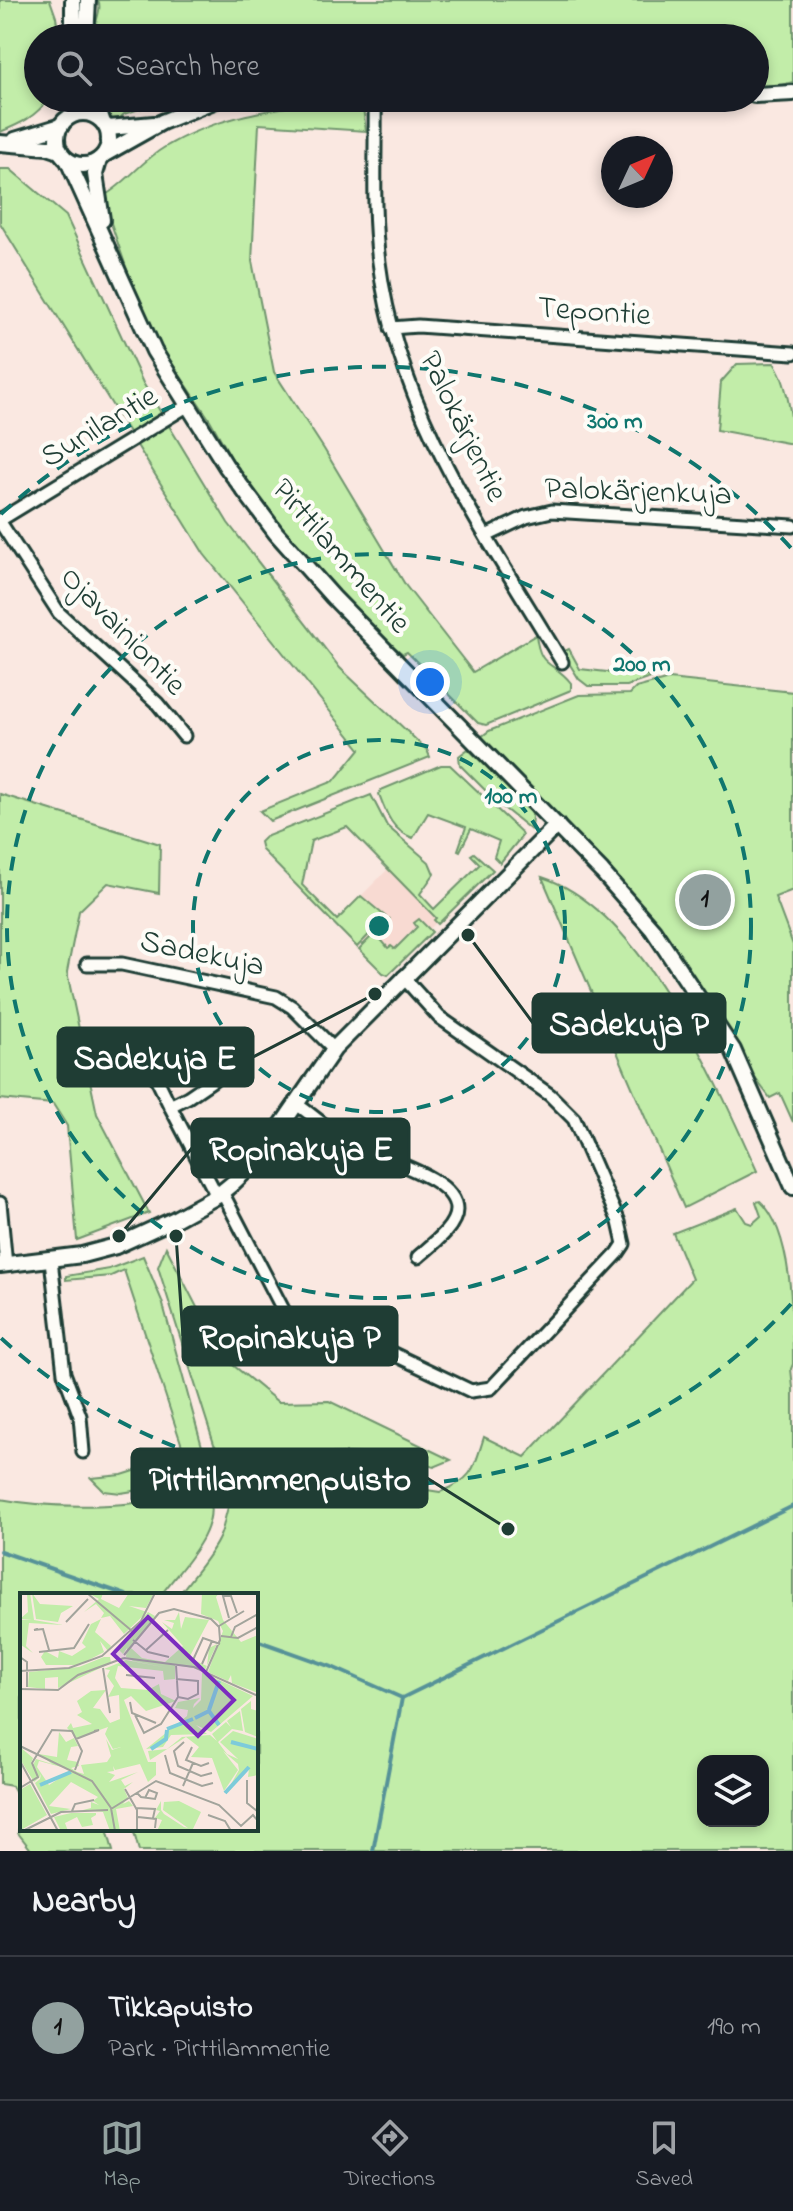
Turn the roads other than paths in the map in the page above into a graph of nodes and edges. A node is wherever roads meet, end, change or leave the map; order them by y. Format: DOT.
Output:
graph roads {
  1 [pos="73,0"];
  2 [pos="88,0"];
  3 [pos="73,24"];
  4 [pos="87,24"];
  5 [pos="793,93"];
  6 [pos="769,94"];
  7 [pos="67,112"];
  8 [pos="100,112"];
  9 [pos="187,112"];
  10 [pos="375,112"];
  11 [pos="162,122"];
  12 [pos="63,123"];
  13 [pos="105,124"];
  14 [pos="3,143"];
  15 [pos="64,156"];
  16 [pos="102,157"];
  17 [pos="107,244"];
  18 [pos="391,328"];
  19 [pos="793,353"];
  20 [pos="187,406"];
  21 [pos="0,521"];
  22 [pos="793,526"];
  23 [pos="486,536"];
  24 [pos="562,662"];
  25 [pos="184,736"];
  26 [pos="557,825"];
  27 [pos="87,964"];
  28 [pos="403,977"];
  29 [pos="334,1049"];
  30 [pos="149,1063"];
  31 [pos="213,1080"];
  32 [pos="295,1103"];
  33 [pos="170,1106"];
  34 [pos="793,1187"];
  35 [pos="220,1194"];
  36 [pos="0,1203"];
  37 [pos="418,1257"];
  38 [pos="51,1260"];
  39 [pos="3,1265"];
  40 [pos="83,1452"];
  1 -- 3 [label="street"];
  2 -- 4 [label="street"];
  5 -- 6 [label="street"];
  7 -- 12 [label="street"];
  8 -- 13 [label="street"];
  9 -- 11 [label="street"];
  10 -- 18 [label="street, Palokärjentie"];
  11 -- 13 [label="street"];
  11 -- 16 [label="street"];
  12 -- 13 [label="street"];
  12 -- 14 [label="street"];
  12 -- 15 [label="street"];
  13 -- 16 [label="street"];
  14 -- 15 [label="street"];
  15 -- 16 [label="street"];
  15 -- 17 [label="street, Pirttilammentie"];
  16 -- 17 [label="street, Pirttilammentie"];
  17 -- 20 [label="street, Pirttilammentie"];
  18 -- 19 [label="street, Tepontie"];
  18 -- 23 [label="street, Palokärjentie"];
  20 -- 21 [label="street, Sunilantie"];
  20 -- 26 [label="street, Pirttilammentie"];
  21 -- 25 [label="street, Ojavainiontie"];
  22 -- 23 [label="street, Palokärjenkuja"];
  23 -- 24 [label="street, Palokärjentie"];
  26 -- 28 [label="street"];
  26 -- 34 [label="street, Pirttilammentie"];
  27 -- 29 [label="street, Sadekuja"];
  28 -- 29 [label="street"];
  28 -- 35 [label="street"];
  29 -- 32 [label="street"];
  30 -- 33 [label="street"];
  31 -- 33 [label="street"];
  32 -- 35 [label="street"];
  32 -- 37 [label="street"];
  33 -- 35 [label="street"];
  35 -- 38 [label="street"];
  36 -- 39 [label="street"];
  38 -- 39 [label="street"];
  38 -- 40 [label="street"];
}
